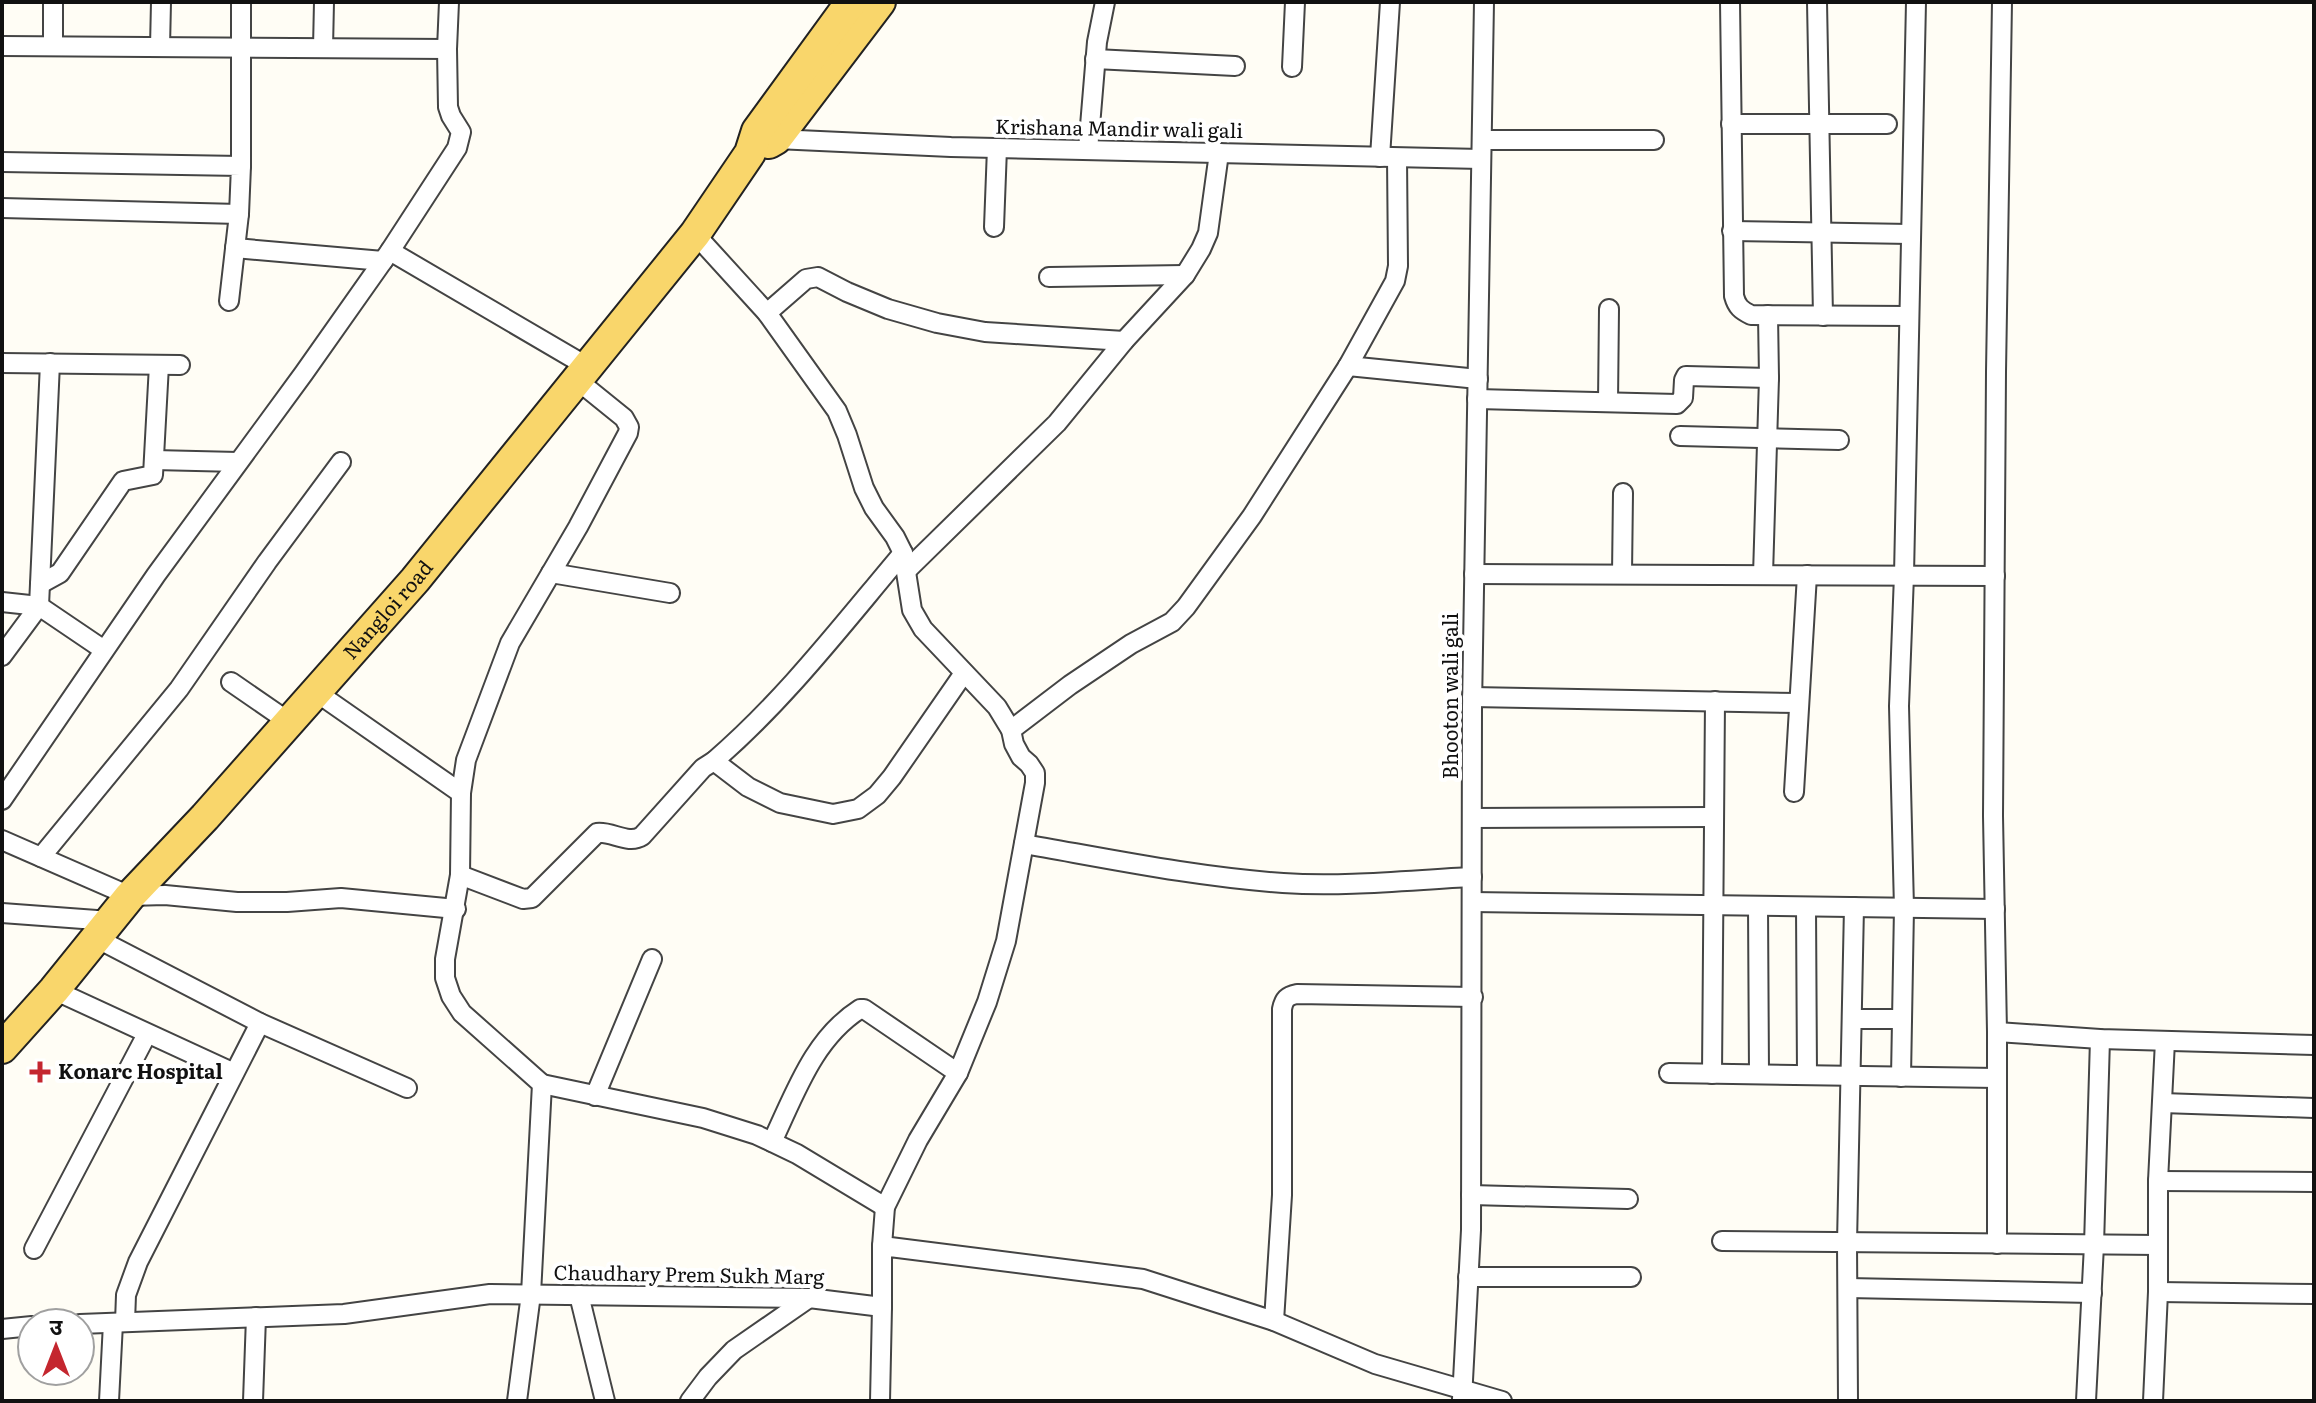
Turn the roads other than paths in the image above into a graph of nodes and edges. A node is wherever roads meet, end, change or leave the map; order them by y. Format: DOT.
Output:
graph roads {
  1 [pos="53,2"];
  2 [pos="161,2"];
  3 [pos="241,2"];
  4 [pos="324,2"];
  5 [pos="449,2"];
  6 [pos="851,2"];
  7 [pos="880,2"];
  8 [pos="1105,2"];
  9 [pos="1295,2"];
  10 [pos="1390,2"];
  11 [pos="1484,2"];
  12 [pos="1730,2"];
  13 [pos="1817,2"];
  14 [pos="1916,2"];
  15 [pos="2002,2"];
  16 [pos="2,46"];
  17 [pos="53,46"];
  18 [pos="160,47"];
  19 [pos="242,48"];
  20 [pos="323,48"];
  21 [pos="447,49"];
  22 [pos="1095,59"];
  23 [pos="1235,66"];
  24 [pos="1292,67"];
  25 [pos="1819,123"];
  26 [pos="1731,124"];
  27 [pos="1887,124"];
  28 [pos="1654,140"];
  29 [pos="761,141"];
  30 [pos="997,148"];
  31 [pos="1481,149"];
  32 [pos="1088,150"];
  33 [pos="1219,153"];
  34 [pos="1388,157"];
  35 [pos="2,162"];
  36 [pos="241,166"];
  37 [pos="2,208"];
  38 [pos="239,214"];
  39 [pos="994,227"];
  40 [pos="1732,231"];
  41 [pos="1821,232"];
  42 [pos="695,234"];
  43 [pos="1910,234"];
  44 [pos="235,248"];
  45 [pos="387,256"];
  46 [pos="1185,275"];
  47 [pos="1049,277"];
  48 [pos="229,301"];
  49 [pos="1609,309"];
  50 [pos="767,313"];
  51 [pos="1768,315"];
  52 [pos="1823,316"];
  53 [pos="1908,316"];
  54 [pos="1124,341"];
  55 [pos="2,363"];
  56 [pos="50,363"];
  57 [pos="159,365"];
  58 [pos="180,365"];
  59 [pos="1348,366"];
  60 [pos="583,374"];
  61 [pos="1769,378"];
  62 [pos="1478,379"];
  63 [pos="1477,399"];
  64 [pos="1608,402"];
  65 [pos="1680,436"];
  66 [pos="1767,438"];
  67 [pos="1839,440"];
  68 [pos="154,460"];
  69 [pos="238,462"];
  70 [pos="341,462"];
  71 [pos="1623,493"];
  72 [pos="905,562"];
  73 [pos="551,573"];
  74 [pos="1474,574"];
  75 [pos="1622,574"];
  76 [pos="1763,575"];
  77 [pos="1807,575"];
  78 [pos="1904,575"];
  79 [pos="1995,576"];
  80 [pos="40,584"];
  81 [pos="670,593"];
  82 [pos="2,602"];
  83 [pos="39,606"];
  84 [pos="104,650"];
  85 [pos="2,656"];
  86 [pos="964,673"];
  87 [pos="231,682"];
  88 [pos="316,692"];
  89 [pos="1472,697"];
  90 [pos="1715,701"];
  91 [pos="1798,703"];
  92 [pos="289,722"];
  93 [pos="1011,730"];
  94 [pos="714,761"];
  95 [pos="1794,792"];
  96 [pos="461,793"];
  97 [pos="2,800"];
  98 [pos="1713,817"];
  99 [pos="1472,818"];
  100 [pos="2,840"];
  101 [pos="1024,844"];
  102 [pos="41,857"];
  103 [pos="460,875"];
  104 [pos="1472,877"];
  105 [pos="130,896"];
  106 [pos="1472,902"];
  107 [pos="1712,906"];
  108 [pos="1758,906"];
  109 [pos="1806,907"];
  110 [pos="1854,907"];
  111 [pos="1904,908"];
  112 [pos="456,909"];
  113 [pos="1995,909"];
  114 [pos="2,913"];
  115 [pos="103,930"];
  116 [pos="652,959"];
  117 [pos="54,990"];
  118 [pos="1473,997"];
  119 [pos="1852,1019"];
  120 [pos="1902,1019"];
  121 [pos="260,1023"];
  122 [pos="1997,1032"];
  123 [pos="147,1034"];
  124 [pos="2100,1039"];
  125 [pos="2165,1041"];
  126 [pos="2314,1045"];
  127 [pos="2,1048"];
  128 [pos="234,1073"];
  129 [pos="958,1073"];
  130 [pos="1669,1073"];
  131 [pos="1712,1074"];
  132 [pos="1759,1074"];
  133 [pos="1807,1075"];
  134 [pos="1851,1076"];
  135 [pos="1901,1077"];
  136 [pos="1997,1078"];
  137 [pos="542,1084"];
  138 [pos="407,1088"];
  139 [pos="595,1096"];
  140 [pos="2162,1103"];
  141 [pos="2314,1108"];
  142 [pos="772,1142"];
  143 [pos="2158,1181"];
  144 [pos="2314,1182"];
  145 [pos="1471,1195"];
  146 [pos="1628,1199"];
  147 [pos="885,1207"];
  148 [pos="1722,1241"];
  149 [pos="1847,1243"];
  150 [pos="1997,1244"];
  151 [pos="2094,1245"];
  152 [pos="2158,1245"];
  153 [pos="882,1246"];
  154 [pos="34,1249"];
  155 [pos="1468,1277"];
  156 [pos="1631,1277"];
  157 [pos="1848,1288"];
  158 [pos="2158,1292"];
  159 [pos="2092,1293"];
  160 [pos="531,1294"];
  161 [pos="2314,1294"];
  162 [pos="579,1295"];
  163 [pos="809,1298"];
  164 [pos="882,1307"];
  165 [pos="256,1317"];
  166 [pos="1274,1321"];
  167 [pos="119,1323"];
  168 [pos="96,1324"];
  169 [pos="1462,1395"];
  170 [pos="109,1401"];
  171 [pos="253,1401"];
  172 [pos="517,1401"];
  173 [pos="605,1401"];
  174 [pos="690,1401"];
  175 [pos="880,1401"];
  176 [pos="1502,1401"];
  177 [pos="1848,1401"];
  178 [pos="2086,1401"];
  179 [pos="2153,1401"];
  1 -- 17 [label="street"];
  2 -- 18 [label="street"];
  3 -- 19 [label="street"];
  4 -- 20 [label="street"];
  5 -- 21 [label="street"];
  6 -- 29 [label="main road"];
  7 -- 29 [label="main road"];
  8 -- 22 [label="street"];
  9 -- 24 [label="street"];
  10 -- 34 [label="street"];
  11 -- 31 [label="street, Bhooton wali gali"];
  12 -- 26 [label="street"];
  13 -- 25 [label="street"];
  14 -- 43 [label="street"];
  15 -- 79 [label="street"];
  16 -- 17 [label="street"];
  17 -- 18 [label="street"];
  18 -- 19 [label="street"];
  19 -- 20 [label="street"];
  19 -- 36 [label="street"];
  20 -- 21 [label="street"];
  21 -- 45 [label="street"];
  22 -- 23 [label="street"];
  22 -- 32 [label="street"];
  25 -- 26 [label="street"];
  25 -- 27 [label="street"];
  25 -- 41 [label="street"];
  26 -- 40 [label="street"];
  28 -- 31 [label="street, Krishana Mandir wali gali"];
  29 -- 30 [label="street, Krishana Mandir wali gali"];
  29 -- 42 [label="main road, Nangloi road"];
  30 -- 32 [label="street, Krishana Mandir wali gali"];
  30 -- 39 [label="street"];
  31 -- 34 [label="street, Krishana Mandir wali gali"];
  31 -- 62 [label="street, Bhooton wali gali"];
  32 -- 33 [label="street, Krishana Mandir wali gali"];
  33 -- 34 [label="street, Krishana Mandir wali gali"];
  33 -- 46 [label="street"];
  34 -- 59 [label="street"];
  35 -- 36 [label="street"];
  36 -- 38 [label="street"];
  37 -- 38 [label="street"];
  38 -- 44 [label="street"];
  40 -- 41 [label="street"];
  40 -- 51 [label="street"];
  41 -- 43 [label="street"];
  41 -- 52 [label="street"];
  42 -- 50 [label="street"];
  42 -- 60 [label="main road, Nangloi road"];
  43 -- 53 [label="street"];
  44 -- 45 [label="street"];
  44 -- 48 [label="street"];
  45 -- 60 [label="street"];
  45 -- 69 [label="street"];
  46 -- 47 [label="street"];
  46 -- 54 [label="street"];
  49 -- 64 [label="street"];
  50 -- 54 [label="street"];
  50 -- 72 [label="street"];
  51 -- 52 [label="street"];
  51 -- 61 [label="street"];
  52 -- 53 [label="street"];
  53 -- 78 [label="street"];
  54 -- 72 [label="street"];
  55 -- 56 [label="street"];
  56 -- 57 [label="street"];
  56 -- 80 [label="street"];
  57 -- 58 [label="street"];
  57 -- 68 [label="street"];
  59 -- 62 [label="street"];
  59 -- 93 [label="street"];
  60 -- 73 [label="street"];
  60 -- 88 [label="main road, Nangloi road"];
  61 -- 64 [label="street"];
  61 -- 66 [label="street"];
  62 -- 63 [label="street, Bhooton wali gali"];
  63 -- 64 [label="street"];
  63 -- 74 [label="street, Bhooton wali gali"];
  65 -- 66 [label="street"];
  66 -- 67 [label="street"];
  66 -- 76 [label="street"];
  68 -- 69 [label="street"];
  68 -- 80 [label="street"];
  69 -- 84 [label="street"];
  70 -- 102 [label="street"];
  71 -- 75 [label="street"];
  72 -- 86 [label="street"];
  72 -- 94 [label="street"];
  73 -- 81 [label="street"];
  73 -- 96 [label="street"];
  74 -- 75 [label="street"];
  74 -- 89 [label="street, Bhooton wali gali"];
  75 -- 76 [label="street"];
  76 -- 77 [label="street"];
  77 -- 78 [label="street"];
  77 -- 91 [label="street"];
  78 -- 79 [label="street"];
  78 -- 111 [label="street"];
  79 -- 113 [label="street"];
  80 -- 83 [label="street"];
  82 -- 83 [label="street"];
  83 -- 84 [label="street"];
  83 -- 85 [label="street"];
  84 -- 97 [label="street"];
  86 -- 93 [label="street"];
  86 -- 94 [label="street"];
  87 -- 92 [label="street"];
  88 -- 92 [label="main road, Nangloi road"];
  88 -- 96 [label="street"];
  89 -- 90 [label="street"];
  89 -- 99 [label="street, Bhooton wali gali"];
  90 -- 91 [label="street"];
  90 -- 98 [label="street"];
  91 -- 95 [label="street"];
  92 -- 105 [label="main road, Nangloi road"];
  93 -- 101 [label="street"];
  94 -- 103 [label="street"];
  96 -- 103 [label="street"];
  98 -- 99 [label="street"];
  98 -- 107 [label="street"];
  99 -- 104 [label="street, Bhooton wali gali"];
  100 -- 102 [label="street"];
  101 -- 104 [label="street"];
  101 -- 129 [label="street"];
  102 -- 105 [label="street"];
  103 -- 112 [label="street"];
  104 -- 106 [label="street, Bhooton wali gali"];
  105 -- 112 [label="street"];
  105 -- 115 [label="main road, Nangloi road"];
  106 -- 107 [label="street"];
  106 -- 118 [label="street, Bhooton wali gali"];
  107 -- 108 [label="street"];
  107 -- 131 [label="street"];
  108 -- 109 [label="street"];
  108 -- 132 [label="street"];
  109 -- 110 [label="street"];
  109 -- 133 [label="street"];
  110 -- 111 [label="street"];
  110 -- 119 [label="street"];
  111 -- 113 [label="street"];
  111 -- 120 [label="street"];
  112 -- 137 [label="street"];
  113 -- 122 [label="street"];
  114 -- 115 [label="street"];
  115 -- 117 [label="main road, Nangloi road"];
  115 -- 121 [label="street"];
  116 -- 139 [label="street"];
  117 -- 123 [label="street"];
  117 -- 127 [label="main road, Nangloi road"];
  118 -- 145 [label="street, Bhooton wali gali"];
  118 -- 166 [label="street"];
  119 -- 120 [label="street"];
  119 -- 134 [label="street"];
  120 -- 135 [label="street"];
  121 -- 128 [label="street"];
  121 -- 138 [label="street"];
  122 -- 124 [label="street"];
  122 -- 136 [label="street"];
  123 -- 128 [label="street"];
  123 -- 154 [label="street"];
  124 -- 125 [label="street"];
  124 -- 151 [label="street"];
  125 -- 126 [label="street"];
  125 -- 140 [label="street"];
  128 -- 167 [label="street"];
  129 -- 142 [label="street"];
  129 -- 147 [label="street"];
  130 -- 131 [label="street"];
  131 -- 132 [label="street"];
  132 -- 133 [label="street"];
  133 -- 134 [label="street"];
  134 -- 135 [label="street"];
  134 -- 149 [label="street"];
  135 -- 136 [label="street"];
  136 -- 150 [label="street"];
  137 -- 139 [label="street"];
  137 -- 160 [label="street"];
  139 -- 142 [label="street"];
  140 -- 141 [label="street"];
  140 -- 143 [label="street"];
  142 -- 147 [label="street"];
  143 -- 144 [label="street"];
  143 -- 152 [label="street"];
  145 -- 146 [label="street"];
  145 -- 155 [label="street, Bhooton wali gali"];
  147 -- 153 [label="street"];
  148 -- 149 [label="street"];
  149 -- 150 [label="street"];
  149 -- 157 [label="street"];
  150 -- 151 [label="street"];
  151 -- 152 [label="street"];
  151 -- 159 [label="street"];
  152 -- 158 [label="street"];
  153 -- 164 [label="street"];
  153 -- 166 [label="street"];
  155 -- 156 [label="street"];
  155 -- 169 [label="street, Bhooton wali gali"];
  157 -- 159 [label="street"];
  157 -- 177 [label="street"];
  158 -- 161 [label="street"];
  158 -- 179 [label="street"];
  159 -- 178 [label="street"];
  160 -- 162 [label="street, Chaudhary Prem Sukh Marg"];
  160 -- 165 [label="street, Chaudhary Prem Sukh Marg"];
  160 -- 172 [label="street"];
  162 -- 163 [label="street, Chaudhary Prem Sukh Marg"];
  162 -- 173 [label="street"];
  163 -- 164 [label="street, Chaudhary Prem Sukh Marg"];
  163 -- 174 [label="street"];
  164 -- 175 [label="street"];
  165 -- 167 [label="street, Chaudhary Prem Sukh Marg"];
  165 -- 171 [label="street"];
  166 -- 169 [label="street"];
  167 -- 168 [label="street, Chaudhary Prem Sukh Marg"];
  167 -- 170 [label="street"];
  169 -- 176 [label="street"];
}
